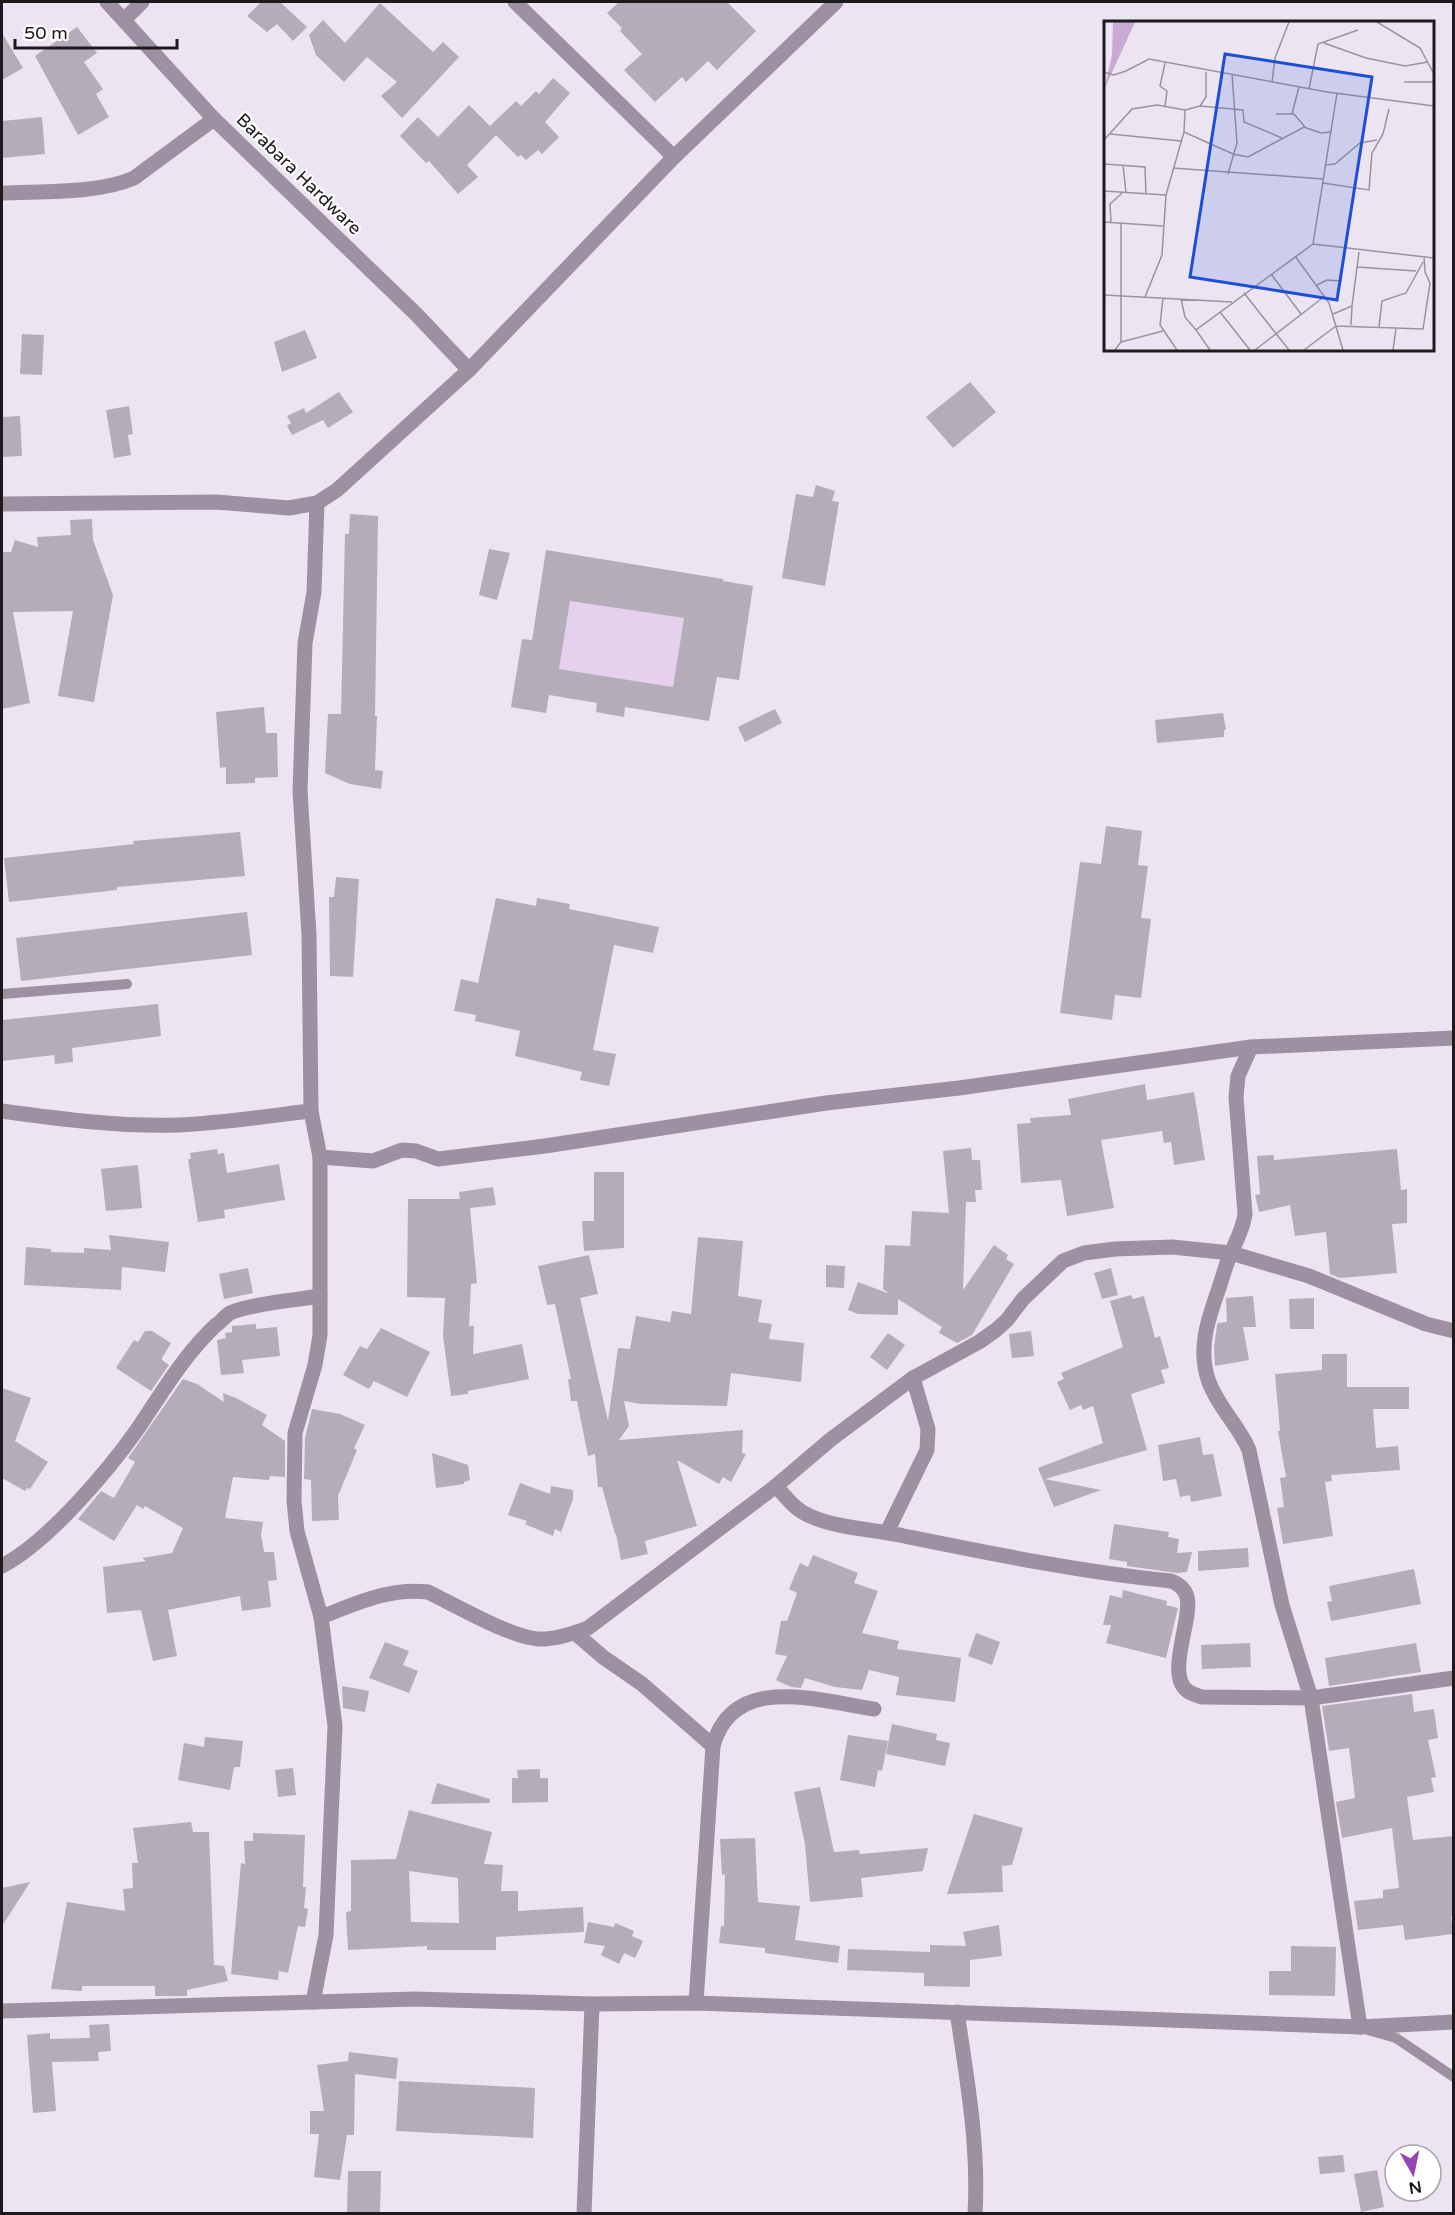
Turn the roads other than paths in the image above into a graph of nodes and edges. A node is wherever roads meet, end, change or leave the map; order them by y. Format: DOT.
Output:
graph roads {
  1 [pos="107,2"];
  2 [pos="142,2"];
  3 [pos="515,2"];
  4 [pos="836,2"];
  5 [pos="124,20"];
  6 [pos="214,119"];
  7 [pos="674,157"];
  8 [pos="2,193"];
  9 [pos="469,370"];
  10 [pos="317,503"];
  11 [pos="2,504"];
  12 [pos="127,984"];
  13 [pos="2,994"];
  14 [pos="1454,1038"];
  15 [pos="1251,1047"];
  16 [pos="2,1111"];
  17 [pos="311,1111"];
  18 [pos="320,1157"];
  19 [pos="1231,1253"];
  20 [pos="320,1296"];
  21 [pos="1454,1331"];
  22 [pos="913,1378"];
  23 [pos="776,1486"];
  24 [pos="887,1532"];
  25 [pos="2,1566"];
  26 [pos="321,1617"];
  27 [pos="575,1633"];
  28 [pos="1454,1678"];
  29 [pos="1311,1698"];
  30 [pos="874,1709"];
  31 [pos="712,1746"];
  32 [pos="313,2002"];
  33 [pos="696,2003"];
  34 [pos="592,2004"];
  35 [pos="2,2011"];
  36 [pos="957,2013"];
  37 [pos="1454,2022"];
  38 [pos="1360,2027"];
  39 [pos="1454,2077"];
  40 [pos="584,2214"];
  41 [pos="975,2214"];
  1 -- 5 [label="street, Barabara Hardware"];
  2 -- 5 [label="street"];
  3 -- 7 [label="street"];
  4 -- 7 [label="street"];
  5 -- 6 [label="street, Barabara Hardware"];
  6 -- 8 [label="street"];
  6 -- 9 [label="street, Barabara Hardware"];
  7 -- 9 [label="street"];
  9 -- 10 [label="street"];
  10 -- 11 [label="street"];
  10 -- 17 [label="street"];
  12 -- 13 [label="lane"];
  14 -- 15 [label="street"];
  15 -- 18 [label="street"];
  15 -- 19 [label="street"];
  16 -- 17 [label="street"];
  17 -- 18 [label="street"];
  18 -- 20 [label="street"];
  19 -- 21 [label="street"];
  19 -- 22 [label="street"];
  19 -- 29 [label="street"];
  20 -- 25 [label="street"];
  20 -- 26 [label="street"];
  22 -- 23 [label="street"];
  22 -- 24 [label="street"];
  23 -- 24 [label="street"];
  23 -- 27 [label="street"];
  24 -- 29 [label="street"];
  26 -- 27 [label="street"];
  26 -- 32 [label="street"];
  27 -- 31 [label="street"];
  28 -- 29 [label="street"];
  29 -- 38 [label="street"];
  30 -- 31 [label="street"];
  31 -- 33 [label="street"];
  32 -- 34 [label="street"];
  32 -- 35 [label="street"];
  33 -- 34 [label="street"];
  33 -- 36 [label="street"];
  34 -- 40 [label="street"];
  36 -- 38 [label="street"];
  36 -- 41 [label="street"];
  37 -- 38 [label="street"];
  38 -- 39 [label="lane"];
}
